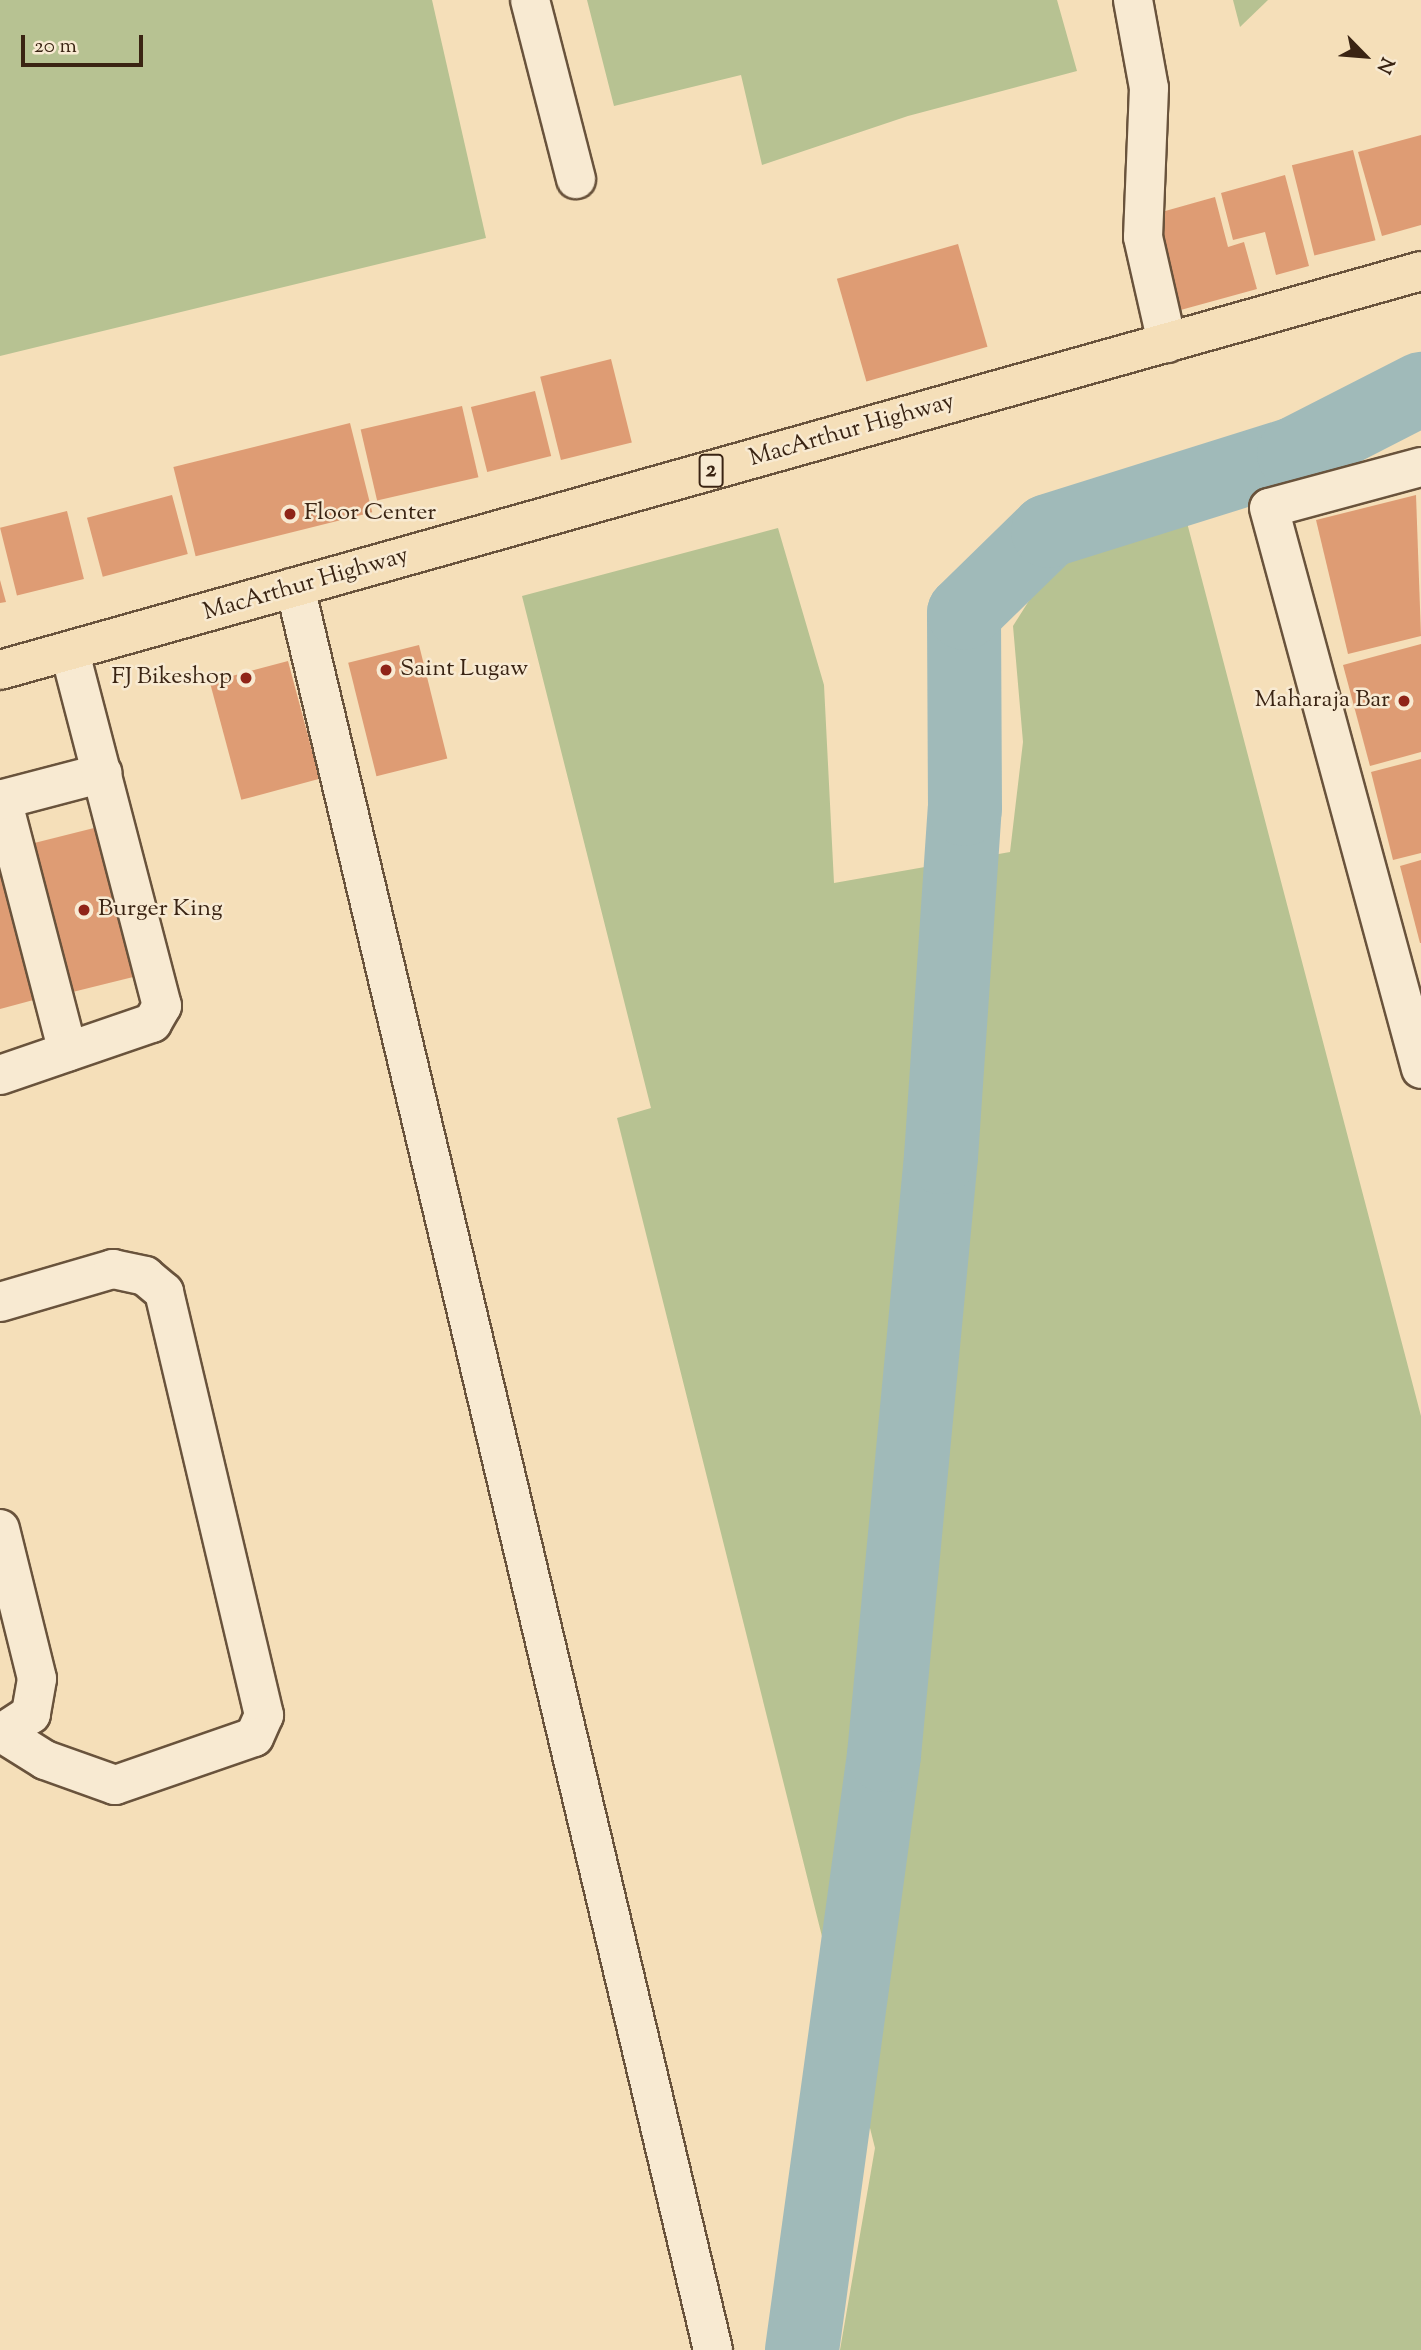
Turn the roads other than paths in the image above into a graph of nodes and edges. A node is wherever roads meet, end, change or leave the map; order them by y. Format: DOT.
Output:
graph roads {
  1 [pos="530,0"];
  2 [pos="1133,0"];
  3 [pos="576,179"];
  4 [pos="1421,271"];
  5 [pos="1167,343"];
  6 [pos="1421,467"];
  7 [pos="295,587"];
  8 [pos="70,652"];
  9 [pos="0,670"];
  10 [pos="103,773"];
  11 [pos="1,800"];
  12 [pos="68,1052"];
  13 [pos="1421,1069"];
  14 [pos="0,1075"];
  15 [pos="0,1302"];
  16 [pos="0,1529"];
  17 [pos="1,1734"];
  18 [pos="713,2350"];
  1 -- 3 [label="street"];
  2 -- 5 [label="street"];
  4 -- 5 [label="highway, MacArthur Highway / 2"];
  5 -- 7 [label="highway, MacArthur Highway / 2"];
  6 -- 13 [label="street"];
  7 -- 8 [label="highway, MacArthur Highway / 2"];
  7 -- 18 [label="street"];
  8 -- 9 [label="highway, MacArthur Highway / 2"];
  8 -- 10 [label="street"];
  10 -- 11 [label="street"];
  10 -- 12 [label="street"];
  11 -- 12 [label="street"];
  12 -- 14 [label="street"];
  15 -- 17 [label="street"];
  16 -- 17 [label="street"];
}
